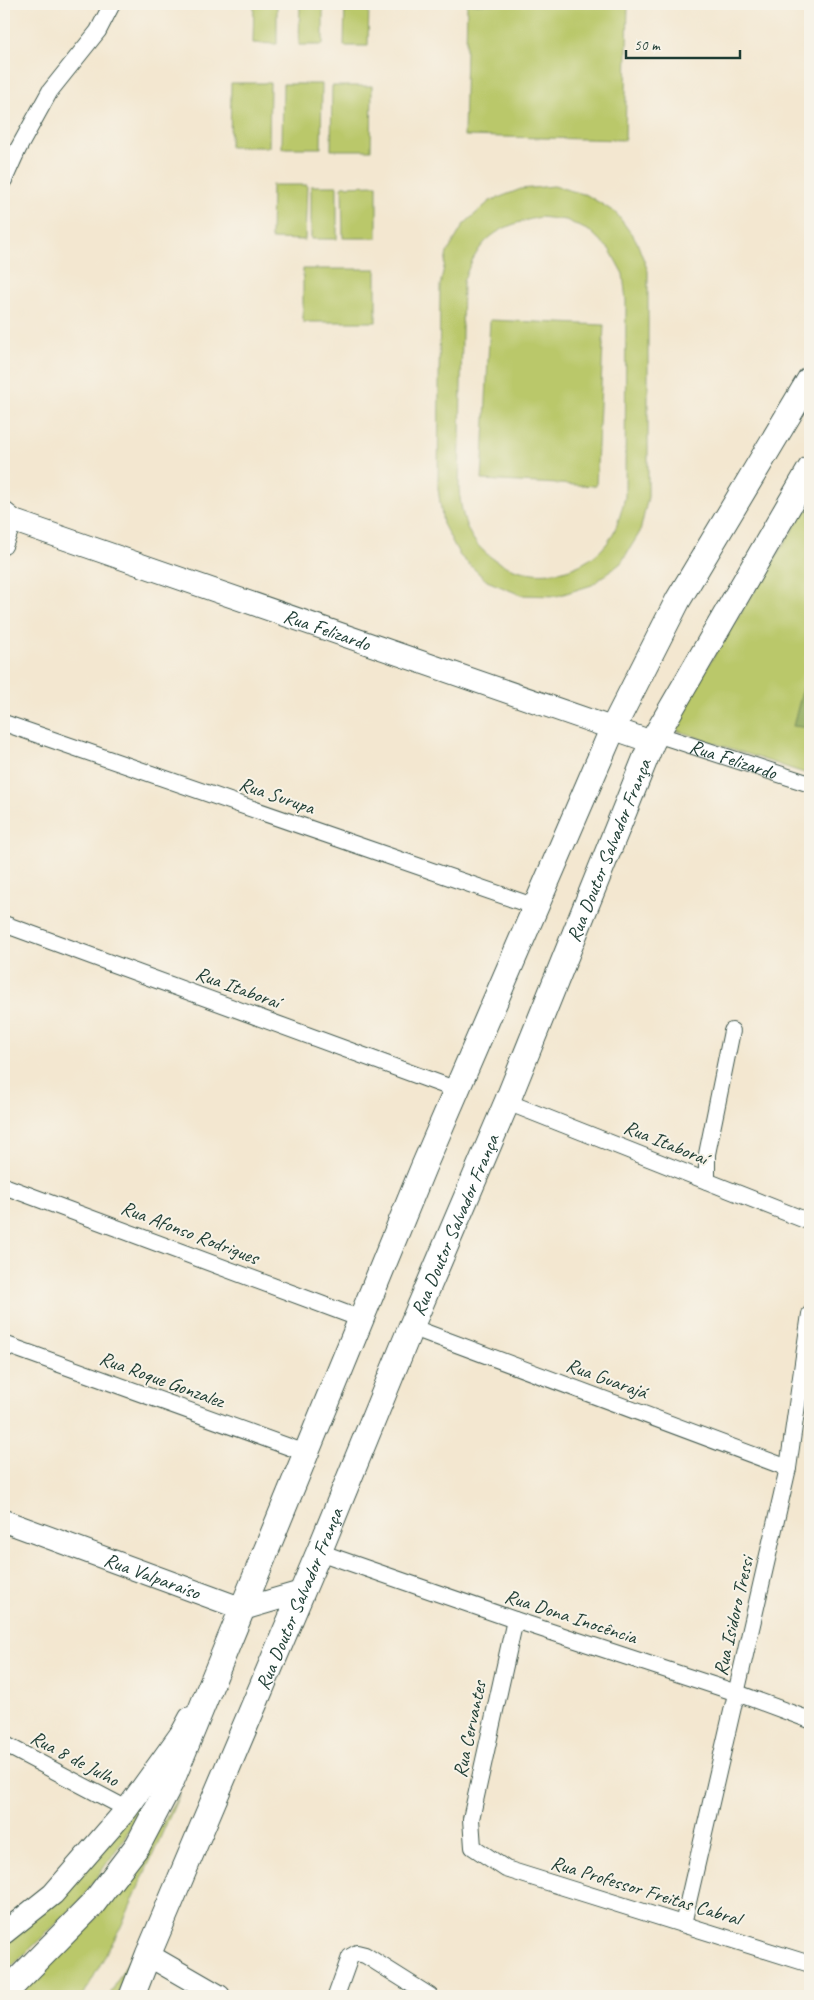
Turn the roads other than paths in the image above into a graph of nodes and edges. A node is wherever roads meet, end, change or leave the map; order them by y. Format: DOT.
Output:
graph roads {
  1 [pos="112,4"];
  2 [pos="4,180"];
  3 [pos="810,379"];
  4 [pos="810,469"];
  5 [pos="9,517"];
  6 [pos="4,546"];
  7 [pos="4,723"];
  8 [pos="613,728"];
  9 [pos="654,738"];
  10 [pos="810,784"];
  11 [pos="536,907"];
  12 [pos="4,924"];
  13 [pos="732,1031"];
  14 [pos="457,1090"];
  15 [pos="507,1102"];
  16 [pos="707,1181"];
  17 [pos="4,1186"];
  18 [pos="810,1222"];
  19 [pos="810,1314"];
  20 [pos="361,1319"];
  21 [pos="411,1328"];
  22 [pos="4,1344"];
  23 [pos="306,1453"];
  24 [pos="788,1468"];
  25 [pos="4,1521"];
  26 [pos="319,1552"];
  27 [pos="301,1592"];
  28 [pos="242,1609"];
  29 [pos="515,1620"];
  30 [pos="221,1662"];
  31 [pos="737,1693"];
  32 [pos="810,1720"];
  33 [pos="4,1744"];
  34 [pos="127,1809"];
  35 [pos="473,1847"];
  36 [pos="684,1924"];
  37 [pos="4,1933"];
  38 [pos="148,1955"];
  39 [pos="810,1964"];
  40 [pos="4,1994"];
  41 [pos="132,1996"];
  42 [pos="219,1996"];
  43 [pos="336,1996"];
  44 [pos="430,1996"];
  1 -- 2 [label="street"];
  3 -- 8 [label="main road, Rua Doutor Salvador França"];
  4 -- 9 [label="main road, Rua Doutor Salvador França"];
  5 -- 6 [label="street"];
  5 -- 8 [label="main road, Rua Felizardo"];
  7 -- 11 [label="street, Rua Surupa"];
  8 -- 9 [label="main road, Rua Felizardo"];
  8 -- 11 [label="main road, Rua Doutor Salvador França"];
  9 -- 10 [label="street, Rua Felizardo"];
  9 -- 15 [label="main road, Rua Doutor Salvador França"];
  11 -- 14 [label="main road, Rua Doutor Salvador França"];
  12 -- 14 [label="street, Rua Itaboraí"];
  13 -- 16 [label="street"];
  14 -- 20 [label="main road, Rua Doutor Salvador França"];
  15 -- 16 [label="street, Rua Itaboraí"];
  15 -- 21 [label="main road, Rua Doutor Salvador França"];
  16 -- 18 [label="street, Rua Itaboraí"];
  17 -- 20 [label="street, Rua Afonso Rodrigues"];
  19 -- 24 [label="street, Rua Isidoro Tressi"];
  20 -- 23 [label="main road, Rua Doutor Salvador França"];
  21 -- 24 [label="street, Rua Guarajá"];
  21 -- 26 [label="main road, Rua Doutor Salvador França"];
  22 -- 23 [label="street, Rua Roque Gonzalez"];
  23 -- 28 [label="main road, Rua Doutor Salvador França"];
  24 -- 31 [label="street, Rua Isidoro Tressi"];
  25 -- 28 [label="main road, Rua Valparaíso"];
  26 -- 27 [label="main road, Rua Doutor Salvador França"];
  26 -- 29 [label="street, Rua Dona Inocência"];
  27 -- 28 [label="main road"];
  27 -- 38 [label="main road, Rua Doutor Salvador França"];
  28 -- 30 [label="main road, Rua Doutor Salvador França"];
  29 -- 31 [label="street, Rua Dona Inocência"];
  29 -- 35 [label="street, Rua Cervantes"];
  30 -- 34 [label="main road, Rua Doutor Salvador França"];
  30 -- 40 [label="main road, Rua Doutor Salvador França"];
  31 -- 32 [label="street, Rua Dona Inocência"];
  31 -- 36 [label="street, Rua Isidoro Tressi"];
  33 -- 34 [label="street, Rua 8 de Julho"];
  34 -- 37 [label="main road, Rua Doutor Salvador França"];
  35 -- 36 [label="street, Rua Professor Freitas Cabral"];
  36 -- 39 [label="street, Rua Professor Freitas Cabral"];
  38 -- 41 [label="main road, Rua Doutor Salvador França"];
  38 -- 42 [label="main road"];
  43 -- 44 [label="street"];
}
